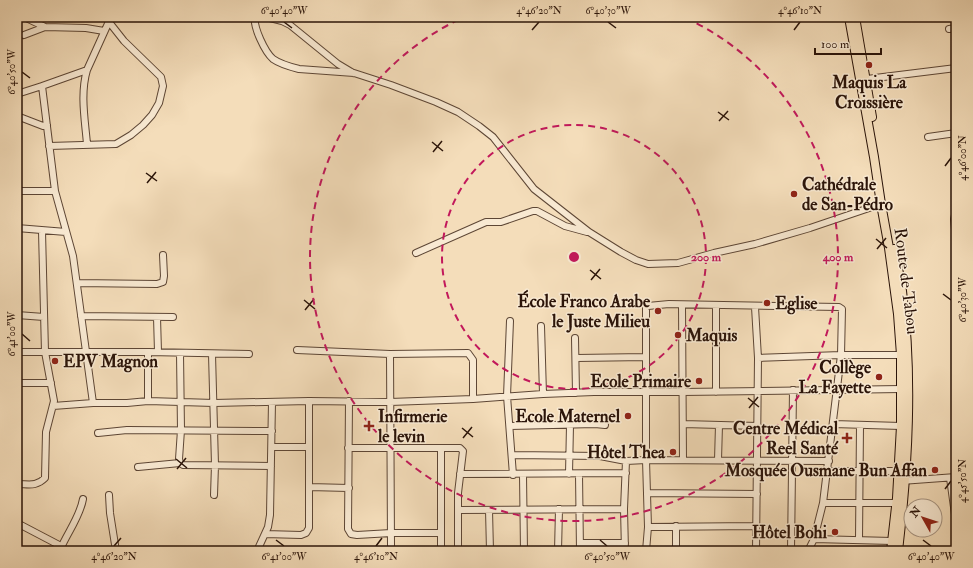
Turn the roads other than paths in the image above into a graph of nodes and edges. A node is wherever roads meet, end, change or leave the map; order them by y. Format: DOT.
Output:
graph roads {
  1 [pos="24,17"];
  2 [pos="255,17"];
  3 [pos="266,17"];
  4 [pos="849,17"];
  5 [pos="856,17"];
  6 [pos="110,20"];
  7 [pos="44,27"];
  8 [pos="956,28"];
  9 [pos="949,29"];
  10 [pos="104,31"];
  11 [pos="24,35"];
  12 [pos="956,68"];
  13 [pos="87,70"];
  14 [pos="354,73"];
  15 [pos="867,79"];
  16 [pos="42,86"];
  17 [pos="17,94"];
  18 [pos="17,116"];
  19 [pos="47,125"];
  20 [pos="956,133"];
  21 [pos="928,137"];
  22 [pos="87,144"];
  23 [pos="49,146"];
  24 [pos="17,191"];
  25 [pos="55,191"];
  26 [pos="881,204"];
  27 [pos="956,210"];
  28 [pos="17,228"];
  29 [pos="42,231"];
  30 [pos="66,232"];
  31 [pos="589,232"];
  32 [pos="956,239"];
  33 [pos="416,253"];
  34 [pos="163,255"];
  35 [pos="77,283"];
  36 [pos="682,305"];
  37 [pos="716,305"];
  38 [pos="755,306"];
  39 [pos="17,315"];
  40 [pos="81,316"];
  41 [pos="44,317"];
  42 [pos="157,317"];
  43 [pos="173,317"];
  44 [pos="510,321"];
  45 [pos="541,326"];
  46 [pos="575,338"];
  47 [pos="297,350"];
  48 [pos="17,352"];
  49 [pos="45,352"];
  50 [pos="86,352"];
  51 [pos="148,352"];
  52 [pos="158,352"];
  53 [pos="180,353"];
  54 [pos="212,354"];
  55 [pos="249,354"];
  56 [pos="390,354"];
  57 [pos="900,354"];
  58 [pos="841,355"];
  59 [pos="646,357"];
  60 [pos="576,358"];
  61 [pos="758,358"];
  62 [pos="17,383"];
  63 [pos="51,383"];
  64 [pos="901,389"];
  65 [pos="792,390"];
  66 [pos="837,390"];
  67 [pos="646,391"];
  68 [pos="758,391"];
  69 [pos="682,392"];
  70 [pos="716,392"];
  71 [pos="576,393"];
  72 [pos="543,394"];
  73 [pos="507,396"];
  74 [pos="472,399"];
  75 [pos="148,401"];
  76 [pos="309,401"];
  77 [pos="349,401"];
  78 [pos="272,402"];
  79 [pos="390,402"];
  80 [pos="93,403"];
  81 [pos="181,403"];
  82 [pos="214,403"];
  83 [pos="53,406"];
  84 [pos="683,424"];
  85 [pos="833,424"];
  86 [pos="570,425"];
  87 [pos="719,425"];
  88 [pos="860,425"];
  89 [pos="510,426"];
  90 [pos="605,426"];
  91 [pos="758,426"];
  92 [pos="901,426"];
  93 [pos="181,430"];
  94 [pos="214,430"];
  95 [pos="272,431"];
  96 [pos="98,433"];
  97 [pos="272,447"];
  98 [pos="309,447"];
  99 [pos="348,448"];
  100 [pos="441,448"];
  101 [pos="391,449"];
  102 [pos="512,455"];
  103 [pos="569,456"];
  104 [pos="646,460"];
  105 [pos="683,460"];
  106 [pos="718,460"];
  107 [pos="757,460"];
  108 [pos="626,461"];
  109 [pos="792,461"];
  110 [pos="828,461"];
  111 [pos="180,463"];
  112 [pos="215,465"];
  113 [pos="271,466"];
  114 [pos="138,467"];
  115 [pos="860,470"];
  116 [pos="827,471"];
  117 [pos="898,471"];
  118 [pos="626,473"];
  119 [pos="460,474"];
  120 [pos="523,474"];
  121 [pos="569,474"];
  122 [pos="579,474"];
  123 [pos="513,475"];
  124 [pos="953,478"];
  125 [pos="901,481"];
  126 [pos="17,484"];
  127 [pos="309,487"];
  128 [pos="349,488"];
  129 [pos="647,493"];
  130 [pos="757,494"];
  131 [pos="109,495"];
  132 [pos="214,495"];
  133 [pos="83,499"];
  134 [pos="823,503"];
  135 [pos="860,503"];
  136 [pos="896,503"];
  137 [pos="559,509"];
  138 [pos="580,509"];
  139 [pos="624,509"];
  140 [pos="458,510"];
  141 [pos="489,510"];
  142 [pos="524,510"];
  143 [pos="956,522"];
  144 [pos="17,523"];
  145 [pos="676,526"];
  146 [pos="756,526"];
  147 [pos="648,527"];
  148 [pos="391,533"];
  149 [pos="441,533"];
  150 [pos="265,534"];
  151 [pos="814,539"];
  152 [pos="859,540"];
  153 [pos="892,541"];
  154 [pos="580,543"];
  155 [pos="625,543"];
  156 [pos="391,545"];
  157 [pos="60,551"];
  158 [pos="116,551"];
  159 [pos="257,551"];
  160 [pos="441,551"];
  161 [pos="458,551"];
  162 [pos="490,551"];
  163 [pos="524,551"];
  164 [pos="558,551"];
  165 [pos="580,551"];
  166 [pos="625,551"];
  167 [pos="646,551"];
  168 [pos="676,551"];
  169 [pos="756,551"];
  170 [pos="791,551"];
  171 [pos="808,551"];
  172 [pos="891,551"];
  173 [pos="898,551"];
  1 -- 7 [label="street"];
  2 -- 14 [label="street"];
  3 -- 14 [label="street"];
  4 -- 26 [label="main road, Route de Tabou"];
  5 -- 15 [label="main road, Route de Tabou"];
  6 -- 10 [label="street"];
  6 -- 22 [label="street"];
  7 -- 10 [label="street"];
  7 -- 11 [label="street"];
  8 -- 9 [label="street"];
  10 -- 13 [label="street"];
  12 -- 15 [label="street"];
  13 -- 16 [label="street"];
  13 -- 22 [label="street"];
  14 -- 31 [label="street"];
  15 -- 125 [label="main road, Route de Tabou"];
  16 -- 17 [label="street"];
  16 -- 19 [label="street"];
  18 -- 19 [label="street"];
  19 -- 23 [label="street"];
  20 -- 21 [label="street"];
  22 -- 23 [label="street"];
  23 -- 25 [label="street"];
  24 -- 25 [label="street"];
  25 -- 30 [label="street"];
  26 -- 31 [label="street"];
  26 -- 57 [label="main road, Route de Tabou"];
  27 -- 32 [label="street"];
  28 -- 29 [label="street"];
  29 -- 30 [label="street"];
  29 -- 41 [label="street"];
  30 -- 35 [label="street"];
  31 -- 33 [label="street"];
  34 -- 35 [label="street"];
  35 -- 40 [label="street"];
  36 -- 37 [label="street"];
  36 -- 59 [label="street"];
  36 -- 69 [label="street"];
  37 -- 38 [label="street"];
  37 -- 70 [label="street"];
  38 -- 58 [label="street"];
  38 -- 61 [label="street"];
  39 -- 41 [label="street"];
  40 -- 42 [label="street"];
  40 -- 50 [label="street"];
  41 -- 49 [label="street"];
  42 -- 43 [label="street"];
  42 -- 52 [label="street"];
  44 -- 73 [label="street"];
  45 -- 72 [label="street"];
  46 -- 60 [label="street"];
  47 -- 56 [label="street"];
  48 -- 49 [label="street"];
  49 -- 50 [label="street"];
  49 -- 63 [label="street"];
  50 -- 51 [label="street"];
  50 -- 80 [label="street"];
  51 -- 52 [label="street"];
  51 -- 75 [label="street"];
  52 -- 53 [label="street"];
  53 -- 54 [label="street"];
  53 -- 81 [label="street"];
  54 -- 55 [label="street"];
  54 -- 82 [label="street"];
  56 -- 74 [label="street"];
  56 -- 79 [label="street"];
  57 -- 58 [label="street"];
  57 -- 64 [label="main road, Route de Tabou"];
  58 -- 61 [label="street"];
  58 -- 66 [label="street"];
  59 -- 60 [label="street"];
  59 -- 67 [label="street"];
  60 -- 71 [label="street"];
  61 -- 68 [label="street"];
  62 -- 63 [label="street"];
  63 -- 83 [label="street"];
  64 -- 66 [label="street"];
  64 -- 92 [label="main road, Route de Tabou"];
  65 -- 66 [label="street"];
  65 -- 68 [label="street"];
  65 -- 109 [label="street"];
  66 -- 85 [label="street"];
  67 -- 69 [label="street"];
  67 -- 71 [label="street"];
  67 -- 104 [label="street"];
  68 -- 70 [label="street"];
  68 -- 91 [label="street"];
  69 -- 70 [label="street"];
  69 -- 84 [label="street"];
  71 -- 72 [label="street"];
  72 -- 73 [label="street"];
  73 -- 74 [label="street"];
  73 -- 89 [label="street"];
  74 -- 79 [label="street"];
  75 -- 80 [label="street"];
  75 -- 81 [label="street"];
  76 -- 77 [label="street"];
  76 -- 78 [label="street"];
  76 -- 98 [label="street"];
  77 -- 79 [label="street"];
  77 -- 99 [label="street"];
  78 -- 82 [label="street"];
  78 -- 95 [label="street"];
  79 -- 101 [label="street"];
  80 -- 83 [label="street"];
  81 -- 82 [label="street"];
  81 -- 93 [label="street"];
  82 -- 94 [label="street"];
  83 -- 126 [label="street"];
  84 -- 87 [label="street"];
  84 -- 105 [label="street"];
  85 -- 88 [label="street"];
  85 -- 110 [label="street"];
  86 -- 89 [label="street"];
  86 -- 90 [label="street"];
  86 -- 103 [label="street"];
  87 -- 91 [label="street"];
  87 -- 106 [label="street"];
  88 -- 92 [label="street"];
  88 -- 115 [label="street"];
  89 -- 102 [label="street"];
  91 -- 107 [label="street"];
  92 -- 117 [label="main road, Route de Tabou"];
  93 -- 94 [label="street"];
  93 -- 96 [label="street"];
  93 -- 111 [label="street"];
  94 -- 95 [label="street"];
  94 -- 112 [label="street"];
  95 -- 97 [label="street"];
  97 -- 98 [label="street"];
  97 -- 113 [label="street"];
  98 -- 127 [label="street"];
  99 -- 101 [label="street"];
  99 -- 128 [label="street"];
  100 -- 101 [label="street"];
  100 -- 119 [label="street"];
  100 -- 149 [label="street"];
  101 -- 148 [label="street"];
  102 -- 103 [label="street"];
  102 -- 123 [label="street"];
  103 -- 108 [label="street"];
  103 -- 121 [label="street"];
  104 -- 105 [label="street"];
  104 -- 108 [label="street"];
  104 -- 129 [label="street"];
  105 -- 106 [label="street"];
  106 -- 107 [label="street"];
  107 -- 109 [label="street"];
  107 -- 130 [label="street"];
  108 -- 118 [label="street"];
  109 -- 110 [label="street"];
  109 -- 170 [label="street"];
  110 -- 116 [label="street"];
  111 -- 112 [label="street"];
  111 -- 114 [label="street"];
  112 -- 113 [label="street"];
  112 -- 132 [label="street"];
  113 -- 150 [label="street"];
  115 -- 116 [label="street"];
  115 -- 117 [label="street"];
  115 -- 135 [label="street"];
  116 -- 134 [label="street"];
  117 -- 125 [label="main road, Route de Tabou"];
  118 -- 122 [label="street"];
  118 -- 139 [label="street"];
  119 -- 123 [label="street"];
  119 -- 140 [label="street"];
  120 -- 121 [label="street"];
  120 -- 123 [label="street"];
  120 -- 142 [label="street"];
  121 -- 122 [label="street"];
  122 -- 138 [label="street"];
  124 -- 125 [label="street"];
  124 -- 143 [label="street"];
  125 -- 136 [label="main road, Route de Tabou"];
  125 -- 173 [label="main road, Route de Tabou"];
  127 -- 128 [label="street"];
  127 -- 150 [label="street"];
  128 -- 148 [label="street"];
  129 -- 130 [label="street"];
  129 -- 147 [label="street"];
  130 -- 146 [label="street"];
  131 -- 158 [label="street"];
  133 -- 157 [label="street"];
  134 -- 135 [label="street"];
  134 -- 151 [label="street"];
  135 -- 136 [label="street"];
  135 -- 152 [label="street"];
  136 -- 153 [label="main road, Route de Tabou"];
  137 -- 138 [label="street"];
  137 -- 142 [label="street"];
  137 -- 164 [label="street"];
  138 -- 139 [label="street"];
  138 -- 154 [label="street"];
  139 -- 155 [label="street"];
  140 -- 141 [label="street"];
  140 -- 161 [label="street"];
  141 -- 142 [label="street"];
  141 -- 162 [label="street"];
  142 -- 163 [label="street"];
  144 -- 157 [label="street"];
  145 -- 146 [label="street"];
  145 -- 147 [label="street"];
  145 -- 168 [label="street"];
  146 -- 169 [label="street"];
  147 -- 167 [label="street"];
  148 -- 149 [label="street"];
  148 -- 156 [label="street"];
  149 -- 160 [label="street"];
  150 -- 159 [label="street"];
  151 -- 152 [label="street"];
  151 -- 171 [label="street"];
  152 -- 153 [label="street"];
  153 -- 172 [label="main road, Route de Tabou"];
  154 -- 155 [label="street"];
  154 -- 165 [label="street"];
  155 -- 166 [label="street"];
}
